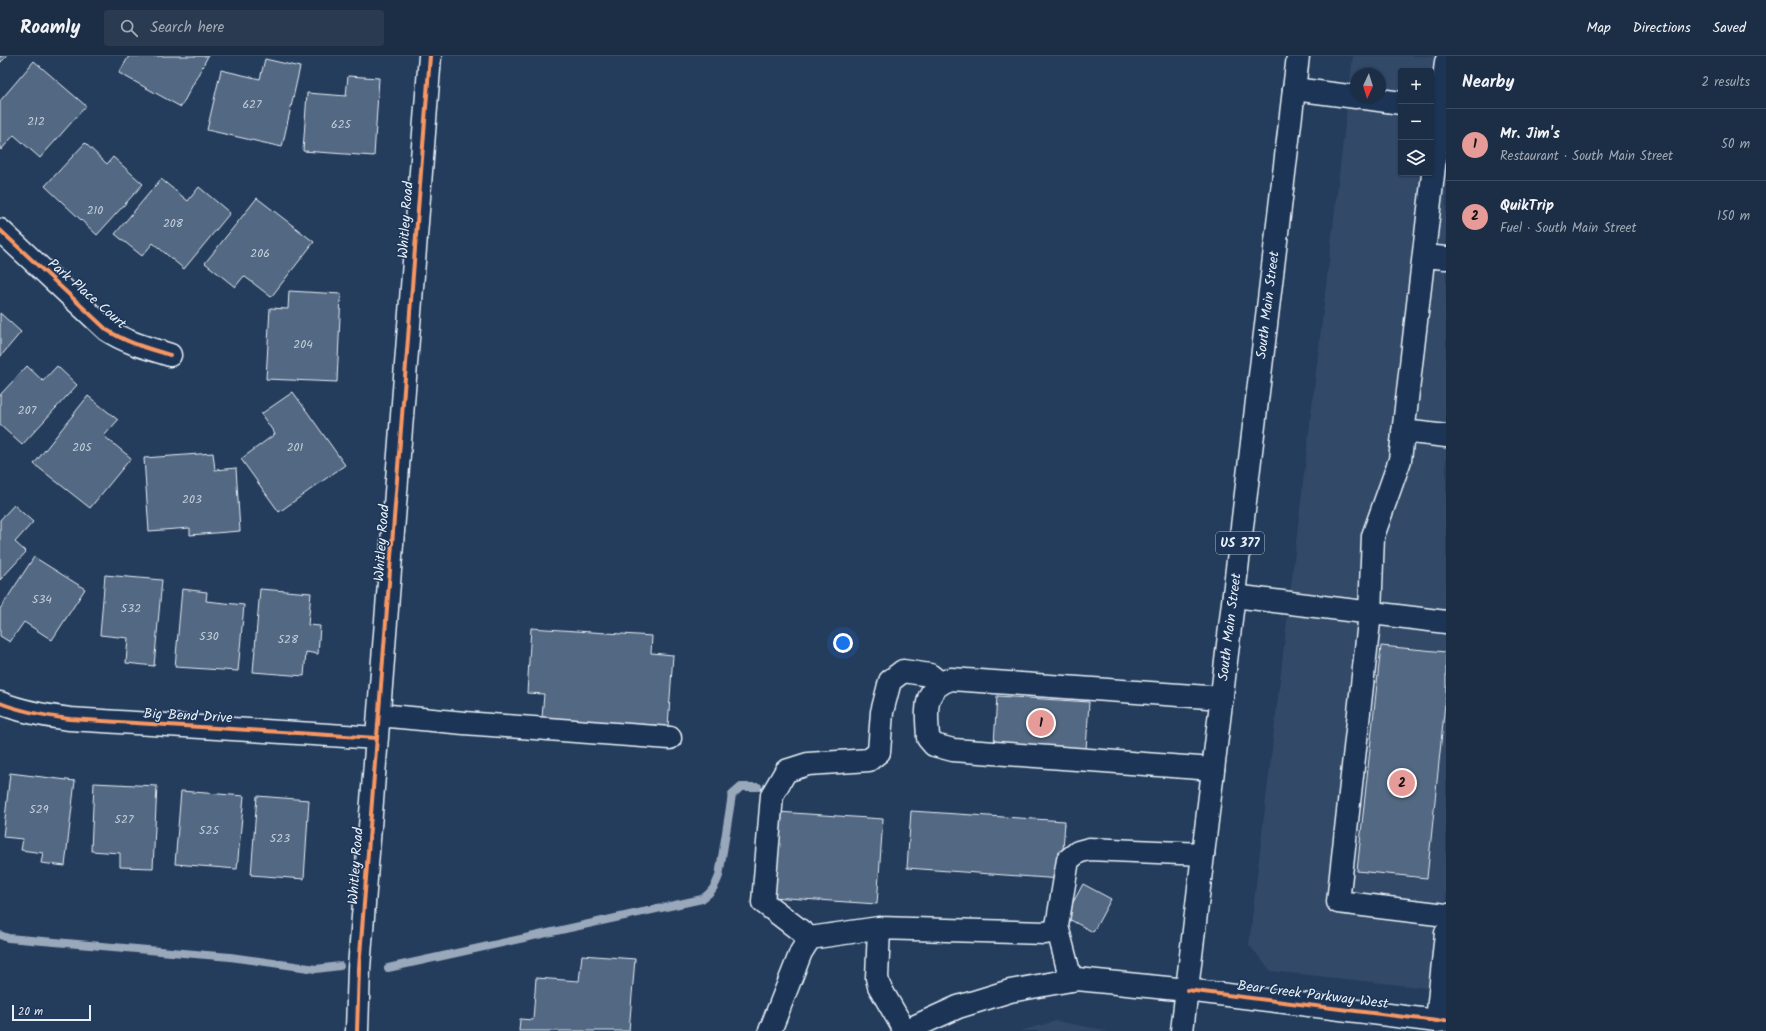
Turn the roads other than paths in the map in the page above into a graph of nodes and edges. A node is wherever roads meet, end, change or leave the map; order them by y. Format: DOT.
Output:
graph roads {
  1 [pos="430,56"];
  2 [pos="1298,56"];
  3 [pos="1446,62"];
  4 [pos="1294,89"];
  5 [pos="1350,96"];
  6 [pos="1386,101"];
  7 [pos="1398,103"];
  8 [pos="1436,107"];
  9 [pos="1440,171"];
  10 [pos="0,230"];
  11 [pos="1424,256"];
  12 [pos="1446,258"];
  13 [pos="170,355"];
  14 [pos="1403,431"];
  15 [pos="1446,436"];
  16 [pos="1234,596"];
  17 [pos="1370,613"];
  18 [pos="1446,622"];
  19 [pos="940,683"];
  20 [pos="1222,698"];
  21 [pos="0,703"];
  22 [pos="379,715"];
  23 [pos="377,738"];
  24 [pos="670,738"];
  25 [pos="1213,769"];
  26 [pos="1203,854"];
  27 [pos="1446,915"];
  28 [pos="1057,926"];
  29 [pos="879,928"];
  30 [pos="1446,933"];
  31 [pos="810,938"];
  32 [pos="1071,980"];
  33 [pos="1187,990"];
  34 [pos="1443,1022"];
  35 [pos="357,1031"];
  36 [pos="770,1031"];
  37 [pos="905,1031"];
  38 [pos="1182,1031"];
  1 -- 22 [label="street, Whitley Road"];
  2 -- 4 [label="street, South Main Street / US 377"];
  3 -- 8 [label="street"];
  4 -- 5 [label="street"];
  4 -- 16 [label="street, South Main Street / US 377"];
  6 -- 7 [label="street"];
  8 -- 9 [label="street"];
  9 -- 11 [label="street"];
  10 -- 13 [label="street, Park Place Court"];
  11 -- 12 [label="street"];
  11 -- 14 [label="street"];
  14 -- 15 [label="street"];
  14 -- 17 [label="street"];
  16 -- 17 [label="street"];
  16 -- 20 [label="street, South Main Street / US 377"];
  17 -- 18 [label="street"];
  17 -- 27 [label="street"];
  19 -- 20 [label="street"];
  19 -- 25 [label="street"];
  19 -- 31 [label="street"];
  20 -- 25 [label="street, South Main Street / US 377"];
  21 -- 23 [label="street, Big Bend Drive"];
  22 -- 23 [label="street, Whitley Road"];
  22 -- 24 [label="street"];
  23 -- 35 [label="street, Whitley Road"];
  25 -- 26 [label="street, South Main Street / US 377"];
  26 -- 28 [label="street"];
  26 -- 33 [label="street, South Main Street / US 377"];
  28 -- 29 [label="street"];
  28 -- 32 [label="street"];
  29 -- 31 [label="street"];
  29 -- 37 [label="street"];
  30 -- 34 [label="street"];
  31 -- 36 [label="street"];
  32 -- 33 [label="street, Bear Creek Parkway West"];
  32 -- 37 [label="street, Bear Creek Parkway West"];
  33 -- 34 [label="street, Bear Creek Parkway West"];
  33 -- 38 [label="street, South Main Street / US 377"];
}
